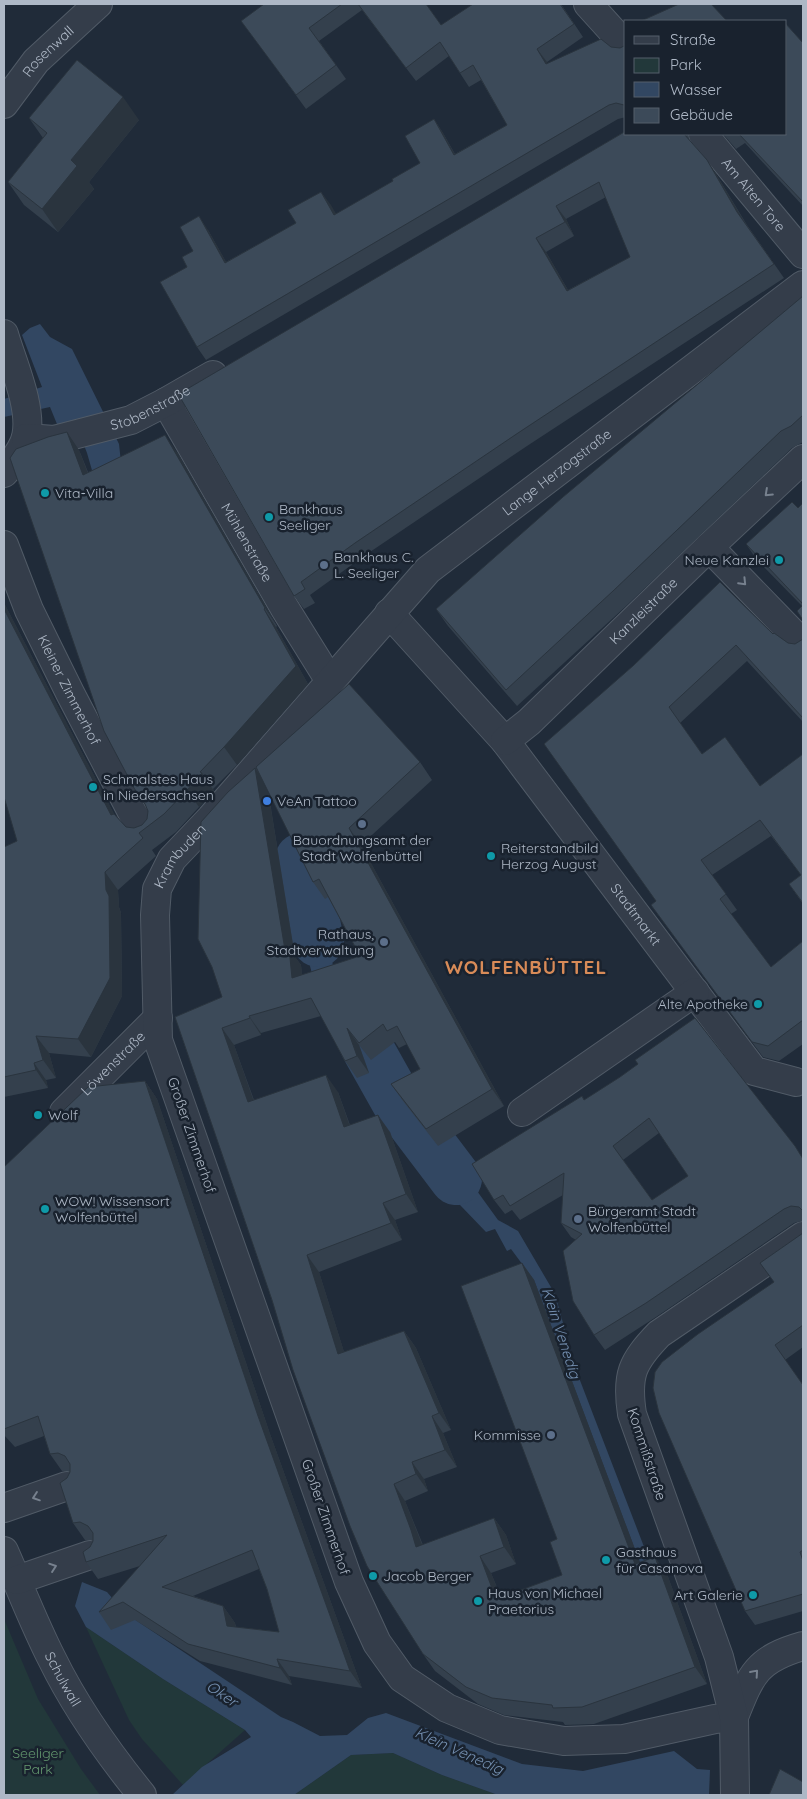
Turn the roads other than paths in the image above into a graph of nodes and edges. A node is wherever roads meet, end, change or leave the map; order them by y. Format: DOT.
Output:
graph roads {
  1 [pos="98,4"];
  2 [pos="588,4"];
  3 [pos="624,44"];
  4 [pos="4,104"];
  5 [pos="704,135"];
  6 [pos="803,254"];
  7 [pos="803,286"];
  8 [pos="4,334"];
  9 [pos="234,362"];
  10 [pos="166,402"];
  11 [pos="27,427"];
  12 [pos="803,459"];
  13 [pos="4,473"];
  14 [pos="4,545"];
  15 [pos="709,547"];
  16 [pos="389,613"];
  17 [pos="803,644"];
  18 [pos="330,681"];
  19 [pos="506,741"];
  20 [pos="160,846"];
  21 [pos="695,992"];
  22 [pos="158,1018"];
  23 [pos="796,1082"];
  24 [pos="522,1112"];
  25 [pos="46,1130"];
  26 [pos="803,1236"];
  27 [pos="67,1486"];
  28 [pos="4,1508"];
  29 [pos="4,1551"];
  30 [pos="90,1555"];
  31 [pos="17,1580"];
  32 [pos="803,1646"];
  33 [pos="734,1716"];
  34 [pos="142,1795"];
  35 [pos="735,1795"];
  1 -- 4 [label="street, Rosenwall"];
  2 -- 3 [label="street"];
  5 -- 6 [label="street, Am Alten Tore"];
  7 -- 16 [label="street, Lange Herzogstraße"];
  8 -- 11 [label="street"];
  9 -- 10 [label="street, Stobenstraße"];
  10 -- 11 [label="street, Stobenstraße"];
  10 -- 18 [label="street, Mühlenstraße"];
  11 -- 13 [label="street"];
  12 -- 15 [label="street, Kanzleistraße, one-way"];
  14 -- 20 [label="street, Kleiner Zimmerhof"];
  15 -- 17 [label="street, one-way"];
  15 -- 19 [label="street, Kanzleistraße"];
  16 -- 18 [label="street, Lange Herzogstraße"];
  16 -- 19 [label="street, Stadtmarkt"];
  18 -- 20 [label="street, Krambuden"];
  19 -- 21 [label="street, Stadtmarkt"];
  20 -- 22 [label="street, Krambuden"];
  21 -- 23 [label="street, Stadtmarkt"];
  21 -- 24 [label="street"];
  22 -- 25 [label="street, Löwenstraße"];
  22 -- 33 [label="street, Großer Zimmerhof"];
  26 -- 33 [label="street, Kommißstraße"];
  27 -- 28 [label="street, one-way"];
  29 -- 31 [label="street, Schulwall"];
  31 -- 30 [label="street, one-way"];
  31 -- 34 [label="street, Schulwall"];
  33 -- 32 [label="street, one-way"];
  33 -- 35 [label="street"];
}
